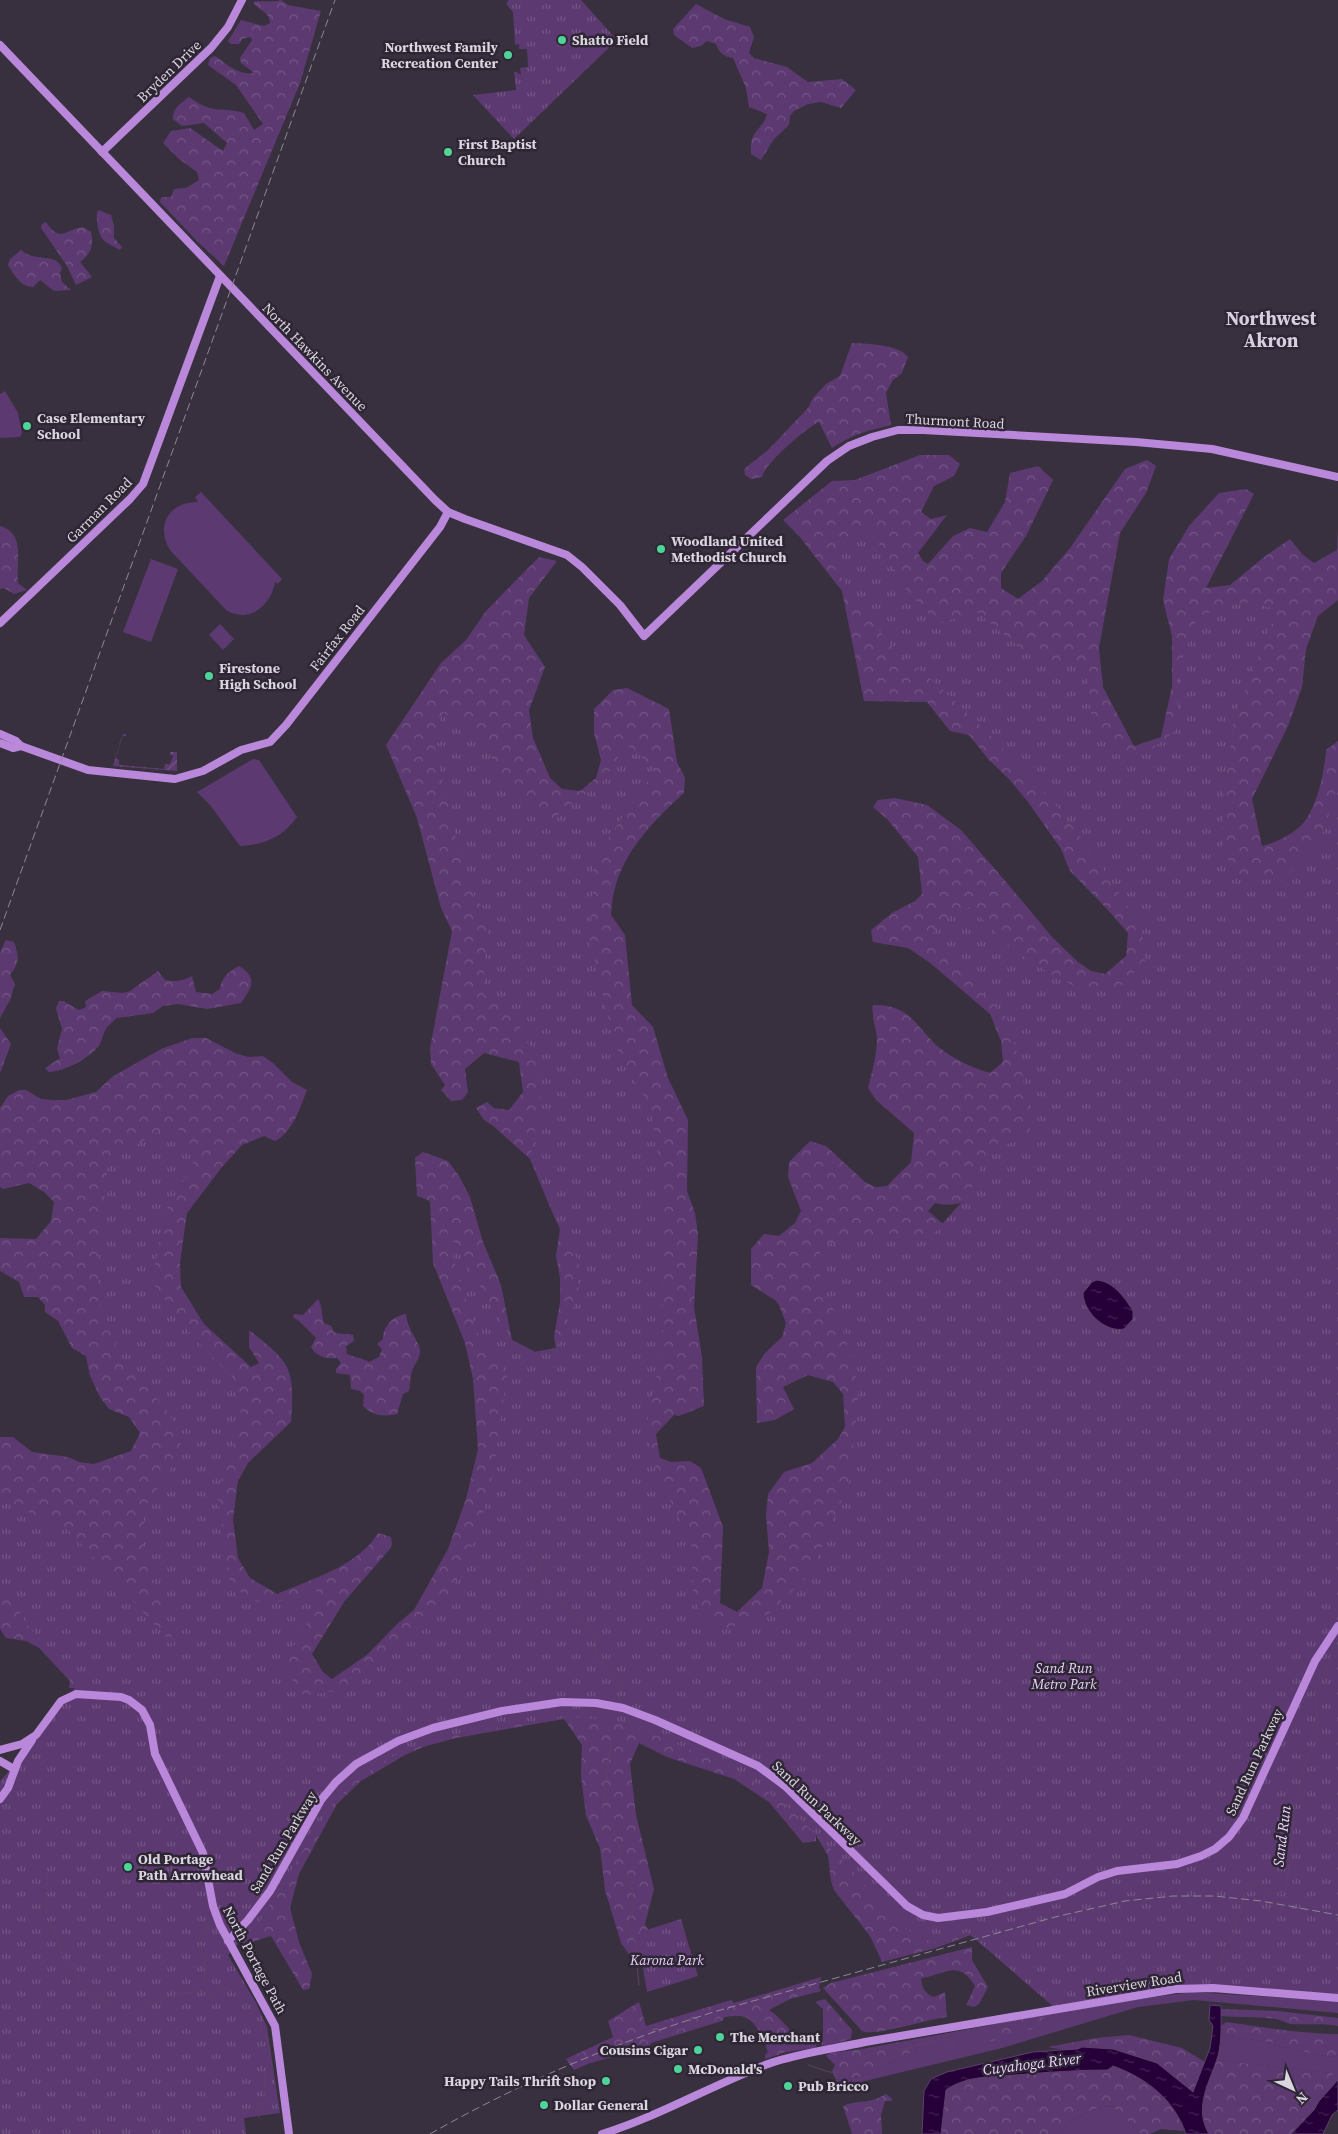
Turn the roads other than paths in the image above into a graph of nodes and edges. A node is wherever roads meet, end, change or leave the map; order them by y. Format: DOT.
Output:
graph roads {
  1 [pos="242,0"];
  2 [pos="0,44"];
  3 [pos="102,152"];
  4 [pos="220,276"];
  5 [pos="1338,477"];
  6 [pos="448,512"];
  7 [pos="0,623"];
  8 [pos="644,636"];
  9 [pos="0,734"];
  10 [pos="0,743"];
  11 [pos="21,746"];
  12 [pos="1338,1626"];
  13 [pos="36,1734"];
  14 [pos="0,1750"];
  15 [pos="0,1761"];
  16 [pos="14,1769"];
  17 [pos="0,1798"];
  18 [pos="228,1941"];
  19 [pos="1338,1998"];
  20 [pos="289,2134"];
  21 [pos="602,2134"];
  1 -- 3 [label="street, Bryden Drive"];
  2 -- 3 [label="street, North Hawkins Avenue"];
  3 -- 4 [label="street, North Hawkins Avenue"];
  4 -- 6 [label="street, North Hawkins Avenue"];
  4 -- 7 [label="street, Garman Road"];
  5 -- 8 [label="street, Thurmont Road"];
  6 -- 8 [label="street, North Hawkins Avenue"];
  6 -- 11 [label="street, Fairfax Road"];
  9 -- 11 [label="street"];
  10 -- 11 [label="street"];
  12 -- 18 [label="street, Sand Run Parkway"];
  13 -- 14 [label="street, North Portage Path"];
  13 -- 16 [label="street"];
  13 -- 18 [label="street, North Portage Path"];
  15 -- 16 [label="street"];
  16 -- 17 [label="street"];
  18 -- 20 [label="street, North Portage Path"];
  19 -- 21 [label="street, Riverview Road"];
}
